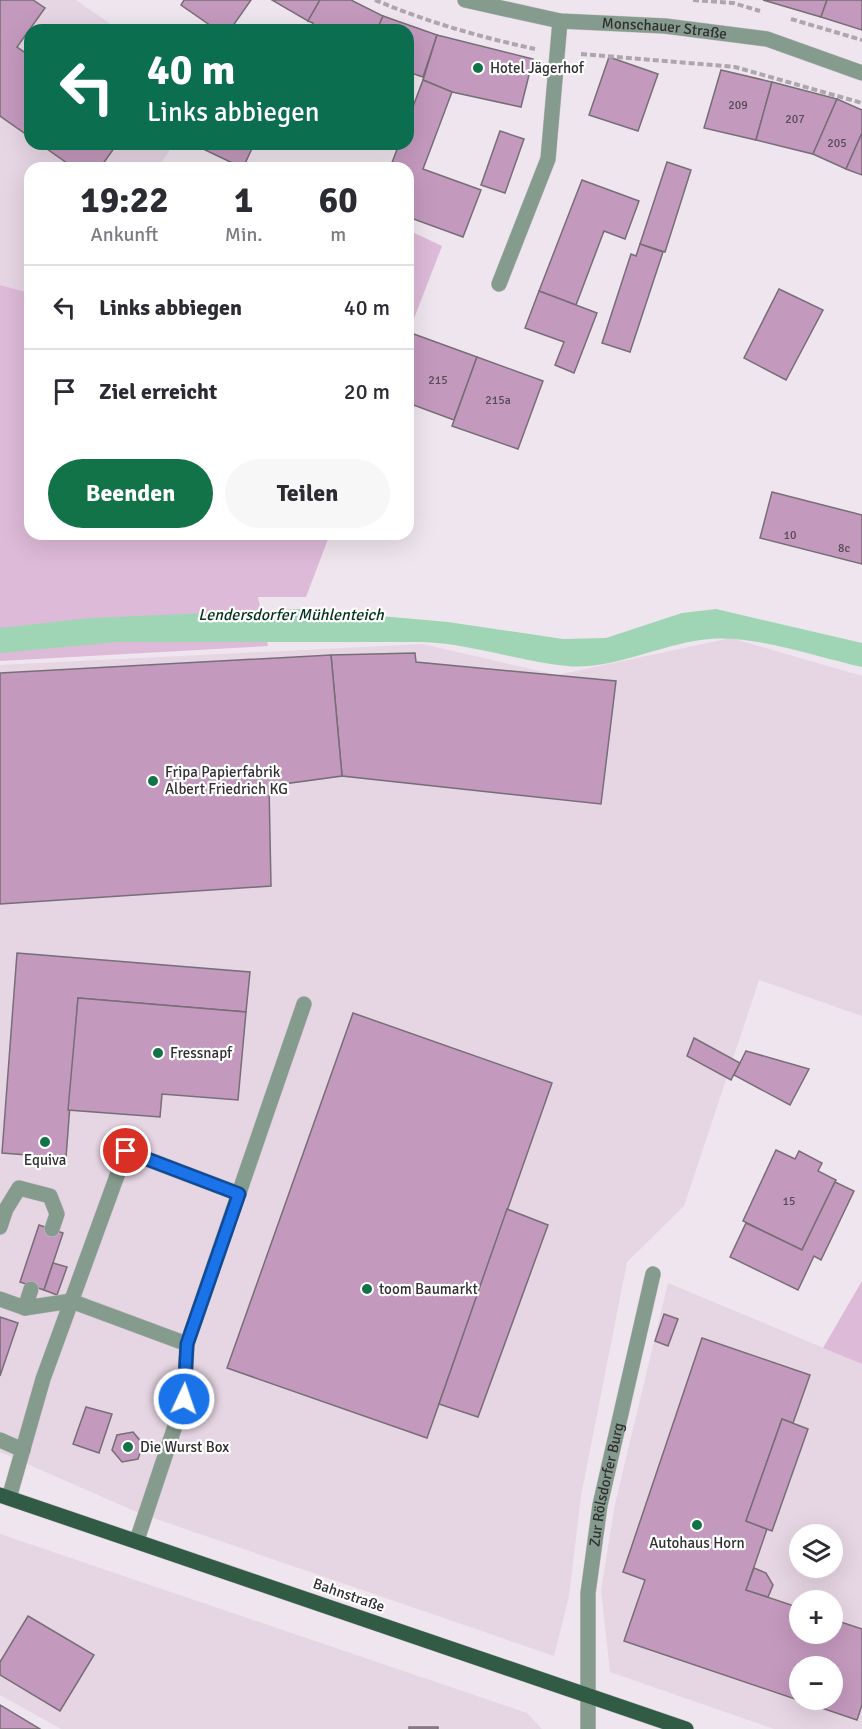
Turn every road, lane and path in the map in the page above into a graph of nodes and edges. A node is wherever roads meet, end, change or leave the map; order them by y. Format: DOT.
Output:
graph roads {
  1 [pos="375,0"];
  2 [pos="465,0"];
  3 [pos="560,21"];
  4 [pos="557,52"];
  5 [pos="862,73"];
  6 [pos="862,103"];
  7 [pos="499,284"];
  8 [pos="304,1004"];
  9 [pos="239,1194"];
  10 [pos="0,1227"];
  11 [pos="52,1228"];
  12 [pos="653,1274"];
  13 [pos="32,1289"];
  14 [pos="0,1299"];
  15 [pos="71,1301"];
  16 [pos="25,1308"];
  17 [pos="187,1344"];
  18 [pos="0,1440"];
  19 [pos="23,1450"];
  20 [pos="5,1497"];
  21 [pos="137,1540"];
  22 [pos="588,1697"];
  23 [pos="588,1729"];
  24 [pos="686,1729"];
  1 -- 4 [label="path"];
  2 -- 3 [label="street, Monschauer Straße"];
  3 -- 4 [label="street"];
  3 -- 5 [label="street, Monschauer Straße"];
  4 -- 6 [label="path"];
  4 -- 7 [label="street"];
  8 -- 9 [label="street"];
  9 -- 15 [label="street"];
  9 -- 17 [label="street"];
  10 -- 11 [label="street"];
  12 -- 22 [label="street, Zur Rölsdorfer Burg"];
  13 -- 16 [label="street"];
  14 -- 16 [label="street"];
  15 -- 16 [label="street"];
  15 -- 17 [label="street"];
  15 -- 19 [label="street"];
  17 -- 21 [label="street"];
  18 -- 19 [label="street"];
  19 -- 20 [label="street"];
  20 -- 21 [label="main road, Bahnstraße"];
  21 -- 22 [label="main road, Bahnstraße"];
  22 -- 23 [label="street, Zur Rölsdorfer Burg"];
  22 -- 24 [label="main road, Bahnstraße"];
}
